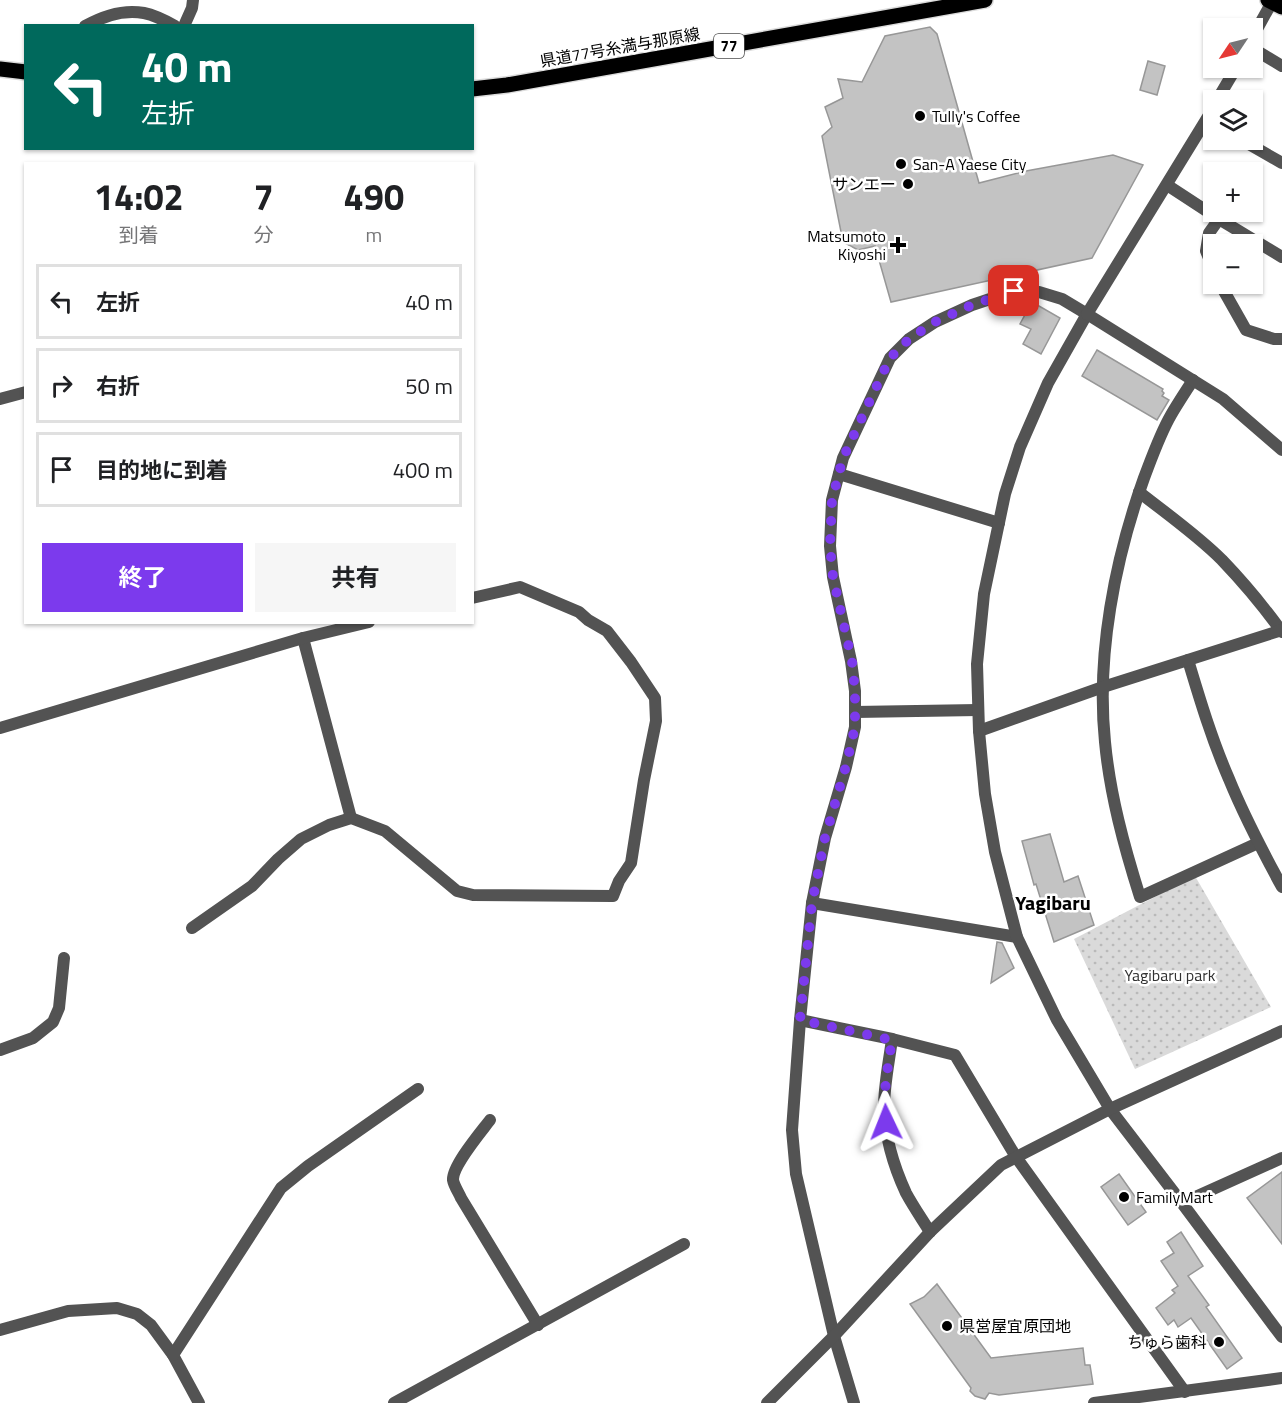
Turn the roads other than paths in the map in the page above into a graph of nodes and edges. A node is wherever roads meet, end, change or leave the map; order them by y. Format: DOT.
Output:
graph roads {
  1 [pos="193,0"];
  2 [pos="985,0"];
  3 [pos="1274,2"];
  4 [pos="1263,20"];
  5 [pos="89,24"];
  6 [pos="170,24"];
  7 [pos="185,24"];
  8 [pos="1263,55"];
  9 [pos="1282,66"];
  10 [pos="0,69"];
  11 [pos="24,69"];
  12 [pos="474,89"];
  13 [pos="1203,131"];
  14 [pos="1259,150"];
  15 [pos="1282,163"];
  16 [pos="1167,185"];
  17 [pos="1203,209"];
  18 [pos="1224,222"];
  19 [pos="1282,257"];
  20 [pos="1226,294"];
  21 [pos="1087,314"];
  22 [pos="1282,339"];
  23 [pos="1193,380"];
  24 [pos="24,393"];
  25 [pos="0,399"];
  26 [pos="1282,450"];
  27 [pos="839,474"];
  28 [pos="1139,492"];
  29 [pos="999,523"];
  30 [pos="474,598"];
  31 [pos="361,624"];
  32 [pos="1282,631"];
  33 [pos="303,638"];
  34 [pos="1188,660"];
  35 [pos="1103,687"];
  36 [pos="978,710"];
  37 [pos="855,712"];
  38 [pos="0,728"];
  39 [pos="979,730"];
  40 [pos="351,819"];
  41 [pos="1258,843"];
  42 [pos="1282,887"];
  43 [pos="812,903"];
  44 [pos="192,928"];
  45 [pos="1017,937"];
  46 [pos="64,958"];
  47 [pos="800,1020"];
  48 [pos="1282,1031"];
  49 [pos="892,1040"];
  50 [pos="0,1050"];
  51 [pos="418,1089"];
  52 [pos="1110,1109"];
  53 [pos="490,1120"];
  54 [pos="1016,1157"];
  55 [pos="1282,1158"];
  56 [pos="1182,1203"];
  57 [pos="930,1232"];
  58 [pos="684,1244"];
  59 [pos="538,1325"];
  60 [pos="0,1330"];
  61 [pos="834,1336"];
  62 [pos="1282,1337"];
  63 [pos="173,1355"];
  64 [pos="1282,1378"];
  65 [pos="1185,1392"];
  66 [pos="396,1402"];
  67 [pos="199,1403"];
  68 [pos="767,1403"];
  69 [pos="854,1403"];
  70 [pos="1094,1403"];
  1 -- 7 [label="street"];
  2 -- 12 [label="main road, 県道77号糸満与那原線 / 77"];
  3 -- 4 [label="street"];
  5 -- 6 [label="street"];
  8 -- 9 [label="street"];
  10 -- 11 [label="main road"];
  13 -- 16 [label="street"];
  14 -- 15 [label="street"];
  16 -- 17 [label="street"];
  16 -- 21 [label="street"];
  18 -- 19 [label="street"];
  20 -- 22 [label="street"];
  21 -- 23 [label="street"];
  21 -- 27 [label="street"];
  21 -- 29 [label="street"];
  23 -- 26 [label="street"];
  23 -- 28 [label="street"];
  24 -- 25 [label="street"];
  27 -- 29 [label="street"];
  27 -- 37 [label="street"];
  28 -- 32 [label="street"];
  28 -- 35 [label="street"];
  29 -- 36 [label="street"];
  30 -- 40 [label="street"];
  31 -- 33 [label="street"];
  32 -- 34 [label="street"];
  33 -- 38 [label="street"];
  33 -- 40 [label="street"];
  34 -- 35 [label="street"];
  34 -- 41 [label="street"];
  35 -- 39 [label="street"];
  35 -- 41 [label="street"];
  36 -- 37 [label="street"];
  36 -- 39 [label="street"];
  37 -- 43 [label="street"];
  39 -- 45 [label="street"];
  40 -- 44 [label="street"];
  41 -- 42 [label="street"];
  43 -- 45 [label="street"];
  43 -- 47 [label="street"];
  45 -- 52 [label="street"];
  46 -- 50 [label="street"];
  47 -- 49 [label="street"];
  47 -- 61 [label="street"];
  48 -- 52 [label="street"];
  49 -- 54 [label="street"];
  49 -- 57 [label="street"];
  51 -- 63 [label="street"];
  52 -- 54 [label="street"];
  52 -- 56 [label="street"];
  53 -- 59 [label="street"];
  54 -- 57 [label="street"];
  54 -- 65 [label="street"];
  55 -- 56 [label="street"];
  56 -- 62 [label="street"];
  57 -- 61 [label="street"];
  58 -- 59 [label="street"];
  59 -- 66 [label="street"];
  60 -- 63 [label="street"];
  61 -- 68 [label="street"];
  61 -- 69 [label="street"];
  63 -- 67 [label="street"];
  64 -- 65 [label="street"];
  65 -- 70 [label="street"];
}
